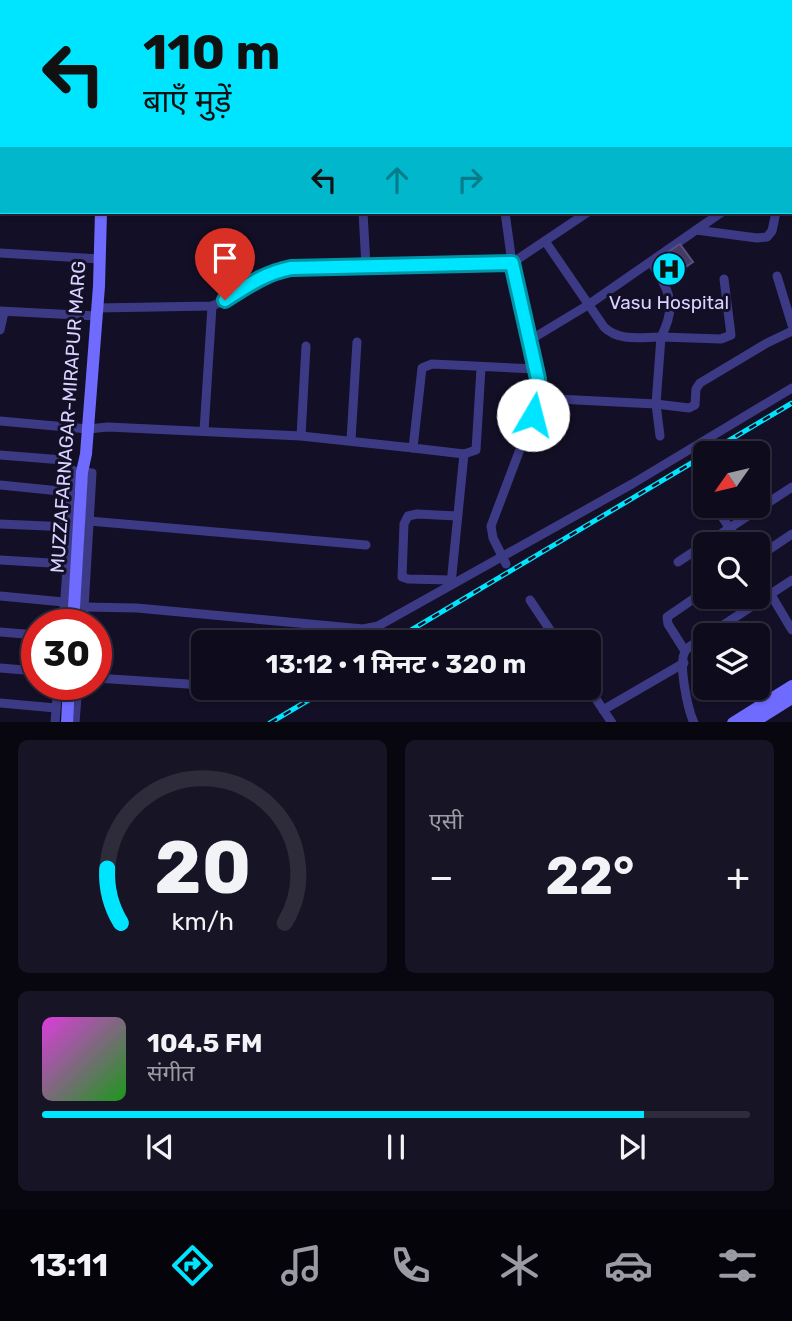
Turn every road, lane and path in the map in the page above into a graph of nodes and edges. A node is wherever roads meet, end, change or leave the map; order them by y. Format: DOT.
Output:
graph roads {
  1 [pos="101,214"];
  2 [pos="363,214"];
  3 [pos="505,214"];
  4 [pos="585,214"];
  5 [pos="719,214"];
  6 [pos="776,214"];
  7 [pos="696,230"];
  8 [pos="545,241"];
  9 [pos="0,253"];
  10 [pos="100,259"];
  11 [pos="651,262"];
  12 [pos="512,263"];
  13 [pos="366,266"];
  14 [pos="777,276"];
  15 [pos="724,279"];
  16 [pos="588,305"];
  17 [pos="212,306"];
  18 [pos="2,311"];
  19 [pos="97,312"];
  20 [pos="792,325"];
  21 [pos="0,330"];
  22 [pos="792,331"];
  23 [pos="662,337"];
  24 [pos="530,340"];
  25 [pos="357,342"];
  26 [pos="306,346"];
  27 [pos="481,368"];
  28 [pos="536,369"];
  29 [pos="792,388"];
  30 [pos="537,398"];
  31 [pos="656,404"];
  32 [pos="0,421"];
  33 [pos="88,429"];
  34 [pos="204,431"];
  35 [pos="300,436"];
  36 [pos="660,436"];
  37 [pos="351,440"];
  38 [pos="413,448"];
  39 [pos="464,454"];
  40 [pos="0,456"];
  41 [pos="78,472"];
  42 [pos="0,485"];
  43 [pos="792,487"];
  44 [pos="70,492"];
  45 [pos="457,516"];
  46 [pos="724,518"];
  47 [pos="89,521"];
  48 [pos="0,524"];
  49 [pos="70,527"];
  50 [pos="730,527"];
  51 [pos="733,532"];
  52 [pos="792,534"];
  53 [pos="366,545"];
  54 [pos="770,549"];
  55 [pos="0,560"];
  56 [pos="504,561"];
  57 [pos="678,562"];
  58 [pos="67,564"];
  59 [pos="792,580"];
  60 [pos="451,583"];
  61 [pos="771,594"];
  62 [pos="0,596"];
  63 [pos="693,599"];
  64 [pos="530,600"];
  65 [pos="64,602"];
  66 [pos="84,607"];
  67 [pos="64,609"];
  68 [pos="74,609"];
  69 [pos="727,623"];
  70 [pos="792,629"];
  71 [pos="550,630"];
  72 [pos="0,632"];
  73 [pos="21,634"];
  74 [pos="693,645"];
  75 [pos="685,650"];
  76 [pos="684,663"];
  77 [pos="0,668"];
  78 [pos="21,670"];
  79 [pos="669,671"];
  80 [pos="684,678"];
  81 [pos="112,679"];
  82 [pos="191,684"];
  83 [pos="792,686"];
  84 [pos="792,698"];
  85 [pos="57,700"];
  86 [pos="68,700"];
  87 [pos="77,700"];
  88 [pos="596,700"];
  89 [pos="0,703"];
  90 [pos="56,708"];
  91 [pos="603,710"];
  92 [pos="55,722"];
  93 [pos="66,722"];
  94 [pos="75,722"];
  95 [pos="611,722"];
  96 [pos="694,722"];
  97 [pos="735,722"];
  98 [pos="754,722"];
  1 -- 10 [label="main road, MUZZAFARNAGAR-MIRAPUR MARG"];
  2 -- 13 [label="street"];
  3 -- 12 [label="street"];
  4 -- 8 [label="street"];
  5 -- 7 [label="street"];
  6 -- 7 [label="street"];
  7 -- 11 [label="street"];
  8 -- 12 [label="street"];
  8 -- 16 [label="street"];
  9 -- 10 [label="street"];
  10 -- 19 [label="main road, MUZZAFARNAGAR-MIRAPUR MARG"];
  11 -- 16 [label="street"];
  11 -- 23 [label="street"];
  12 -- 13 [label="street"];
  12 -- 24 [label="street"];
  13 -- 17 [label="street"];
  14 -- 20 [label="street"];
  15 -- 23 [label="street"];
  16 -- 23 [label="street"];
  16 -- 24 [label="street"];
  17 -- 19 [label="street"];
  17 -- 34 [label="street"];
  18 -- 19 [label="street"];
  18 -- 21 [label="street"];
  19 -- 33 [label="main road, MUZZAFARNAGAR-MIRAPUR MARG"];
  22 -- 31 [label="street"];
  23 -- 31 [label="street"];
  24 -- 28 [label="street"];
  25 -- 37 [label="street"];
  26 -- 35 [label="street"];
  27 -- 28 [label="street"];
  27 -- 38 [label="street"];
  27 -- 39 [label="street"];
  28 -- 30 [label="street"];
  29 -- 56 [label="street"];
  30 -- 31 [label="street"];
  30 -- 56 [label="street"];
  31 -- 36 [label="street"];
  32 -- 33 [label="street"];
  33 -- 34 [label="street"];
  33 -- 41 [label="main road, MUZZAFARNAGAR-MIRAPUR MARG"];
  34 -- 35 [label="street"];
  35 -- 37 [label="street"];
  37 -- 38 [label="street"];
  38 -- 39 [label="street"];
  39 -- 45 [label="street"];
  40 -- 41 [label="street"];
  41 -- 44 [label="street"];
  41 -- 47 [label="street"];
  41 -- 68 [label="main road, MUZZAFARNAGAR-MIRAPUR MARG"];
  42 -- 44 [label="street"];
  43 -- 50 [label="street"];
  44 -- 49 [label="street"];
  45 -- 60 [label="street"];
  45 -- 60 [label="street"];
  46 -- 50 [label="street"];
  47 -- 53 [label="street"];
  47 -- 66 [label="street"];
  48 -- 49 [label="street"];
  49 -- 58 [label="street"];
  50 -- 51 [label="street"];
  50 -- 57 [label="street"];
  52 -- 54 [label="street"];
  55 -- 58 [label="street"];
  56 -- 60 [label="street"];
  58 -- 65 [label="street"];
  59 -- 61 [label="street"];
  60 -- 66 [label="street"];
  61 -- 69 [label="street"];
  61 -- 70 [label="street"];
  62 -- 65 [label="street"];
  63 -- 75 [label="street"];
  64 -- 71 [label="street"];
  65 -- 67 [label="street"];
  72 -- 73 [label="street"];
  74 -- 75 [label="street"];
  75 -- 76 [label="street"];
  76 -- 79 [label="street"];
  76 -- 80 [label="street"];
  77 -- 78 [label="street"];
  79 -- 80 [label="street"];
  79 -- 91 [label="street"];
  80 -- 96 [label="street"];
  81 -- 82 [label="street"];
  83 -- 97 [label="main road"];
  84 -- 98 [label="main road"];
  85 -- 90 [label="street"];
  86 -- 93 [label="main road"];
  87 -- 94 [label="street"];
  88 -- 91 [label="street"];
  89 -- 90 [label="street"];
  90 -- 92 [label="street"];
  91 -- 95 [label="street"];
}
